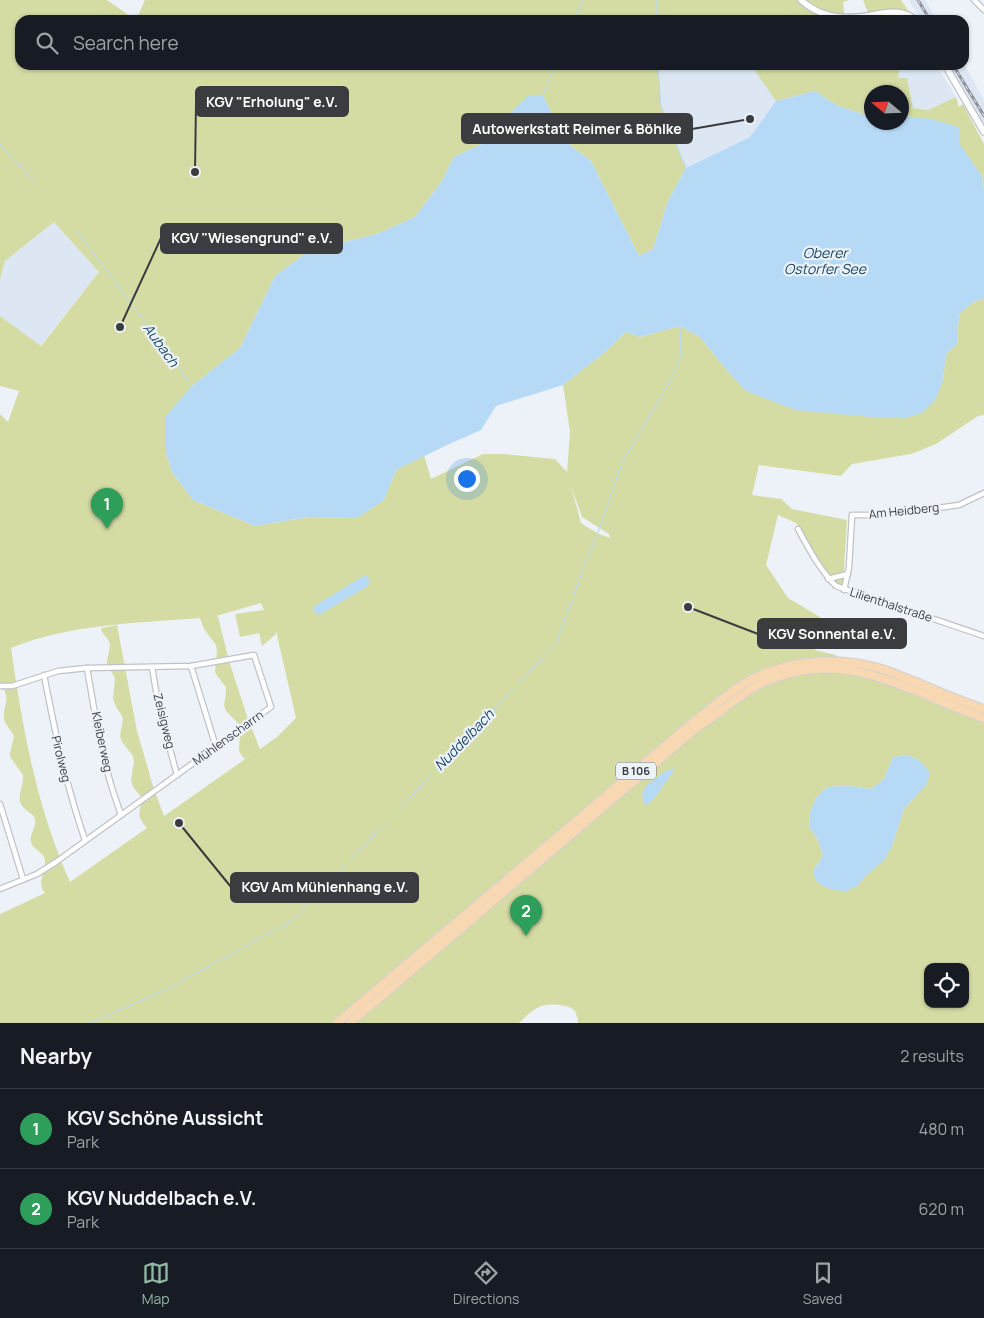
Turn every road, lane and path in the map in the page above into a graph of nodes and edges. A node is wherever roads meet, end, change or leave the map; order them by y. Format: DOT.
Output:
graph roads {
  1 [pos="801,0"];
  2 [pos="974,0"];
  3 [pos="984,10"];
  4 [pos="826,15"];
  5 [pos="870,15"];
  6 [pos="908,15"];
  7 [pos="948,70"];
  8 [pos="984,132"];
  9 [pos="984,494"];
  10 [pos="798,528"];
  11 [pos="848,574"];
  12 [pos="828,579"];
  13 [pos="844,590"];
  14 [pos="984,636"];
  15 [pos="190,666"];
  16 [pos="152,667"];
  17 [pos="87,668"];
  18 [pos="44,675"];
  19 [pos="0,686"];
  20 [pos="984,709"];
  21 [pos="984,718"];
  22 [pos="216,747"];
  23 [pos="177,775"];
  24 [pos="0,804"];
  25 [pos="121,815"];
  26 [pos="85,840"];
  27 [pos="23,879"];
  28 [pos="0,889"];
  29 [pos="337,1023"];
  30 [pos="350,1023"];
  1 -- 4 [label="street"];
  2 -- 3 [label="street"];
  5 -- 6 [label="street"];
  7 -- 8 [label="street"];
  9 -- 11 [label="street, Am Heidberg"];
  10 -- 12 [label="street, Lilienthalstraße"];
  11 -- 12 [label="street"];
  11 -- 13 [label="street, Am Heidberg"];
  12 -- 13 [label="street, Lilienthalstraße"];
  13 -- 14 [label="street, Lilienthalstraße"];
  15 -- 16 [label="street, Mühlenscharrn"];
  15 -- 22 [label="street"];
  15 -- 22 [label="street, Mühlenscharrn"];
  16 -- 17 [label="street, Mühlenscharrn"];
  16 -- 23 [label="street, Zeisigweg"];
  17 -- 18 [label="street, Mühlenscharrn"];
  17 -- 25 [label="street, Kleiberweg"];
  18 -- 19 [label="street, Mühlenscharrn"];
  18 -- 26 [label="street, Pirolweg"];
  20 -- 29 [label="highway, B 106"];
  21 -- 30 [label="highway, B 106"];
  22 -- 23 [label="street, Mühlenscharrn"];
  23 -- 25 [label="street, Mühlenscharrn"];
  24 -- 27 [label="street"];
  25 -- 26 [label="street, Mühlenscharrn"];
  26 -- 27 [label="street, Mühlenscharrn"];
  27 -- 28 [label="street, Mühlenscharrn"];
}
